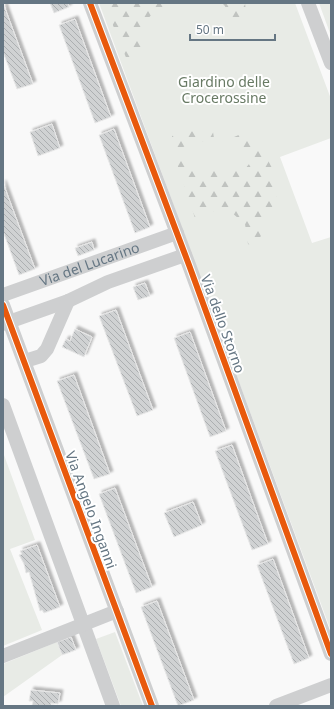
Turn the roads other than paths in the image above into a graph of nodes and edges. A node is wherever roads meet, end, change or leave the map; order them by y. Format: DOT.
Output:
graph roads {
  1 [pos="90,3"];
  2 [pos="308,3"];
  3 [pos="331,63"];
  4 [pos="177,234"];
  5 [pos="185,255"];
  6 [pos="3,295"];
  7 [pos="68,301"];
  8 [pos="3,305"];
  9 [pos="6,323"];
  10 [pos="25,362"];
  11 [pos="3,405"];
  12 [pos="116,611"];
  13 [pos="82,624"];
  14 [pos="331,654"];
  15 [pos="3,656"];
  16 [pos="331,685"];
  17 [pos="113,706"];
  18 [pos="152,706"];
  19 [pos="276,706"];
  1 -- 4 [label="street, Via dello Storno"];
  2 -- 3 [label="street"];
  4 -- 5 [label="street, Via dello Storno"];
  4 -- 6 [label="street, Via del Lucarino"];
  5 -- 7 [label="street, Via del Lucarino"];
  5 -- 14 [label="street, Via dello Storno"];
  7 -- 9 [label="street, Via del Lucarino"];
  7 -- 10 [label="street, Via del Lucarino"];
  8 -- 9 [label="street, Via Angelo Inganni"];
  9 -- 10 [label="street, Via Angelo Inganni"];
  10 -- 12 [label="street, Via Angelo Inganni"];
  11 -- 13 [label="street"];
  12 -- 13 [label="street"];
  12 -- 18 [label="street, Via Angelo Inganni"];
  13 -- 15 [label="street"];
  13 -- 17 [label="street"];
  16 -- 19 [label="street"];
}
